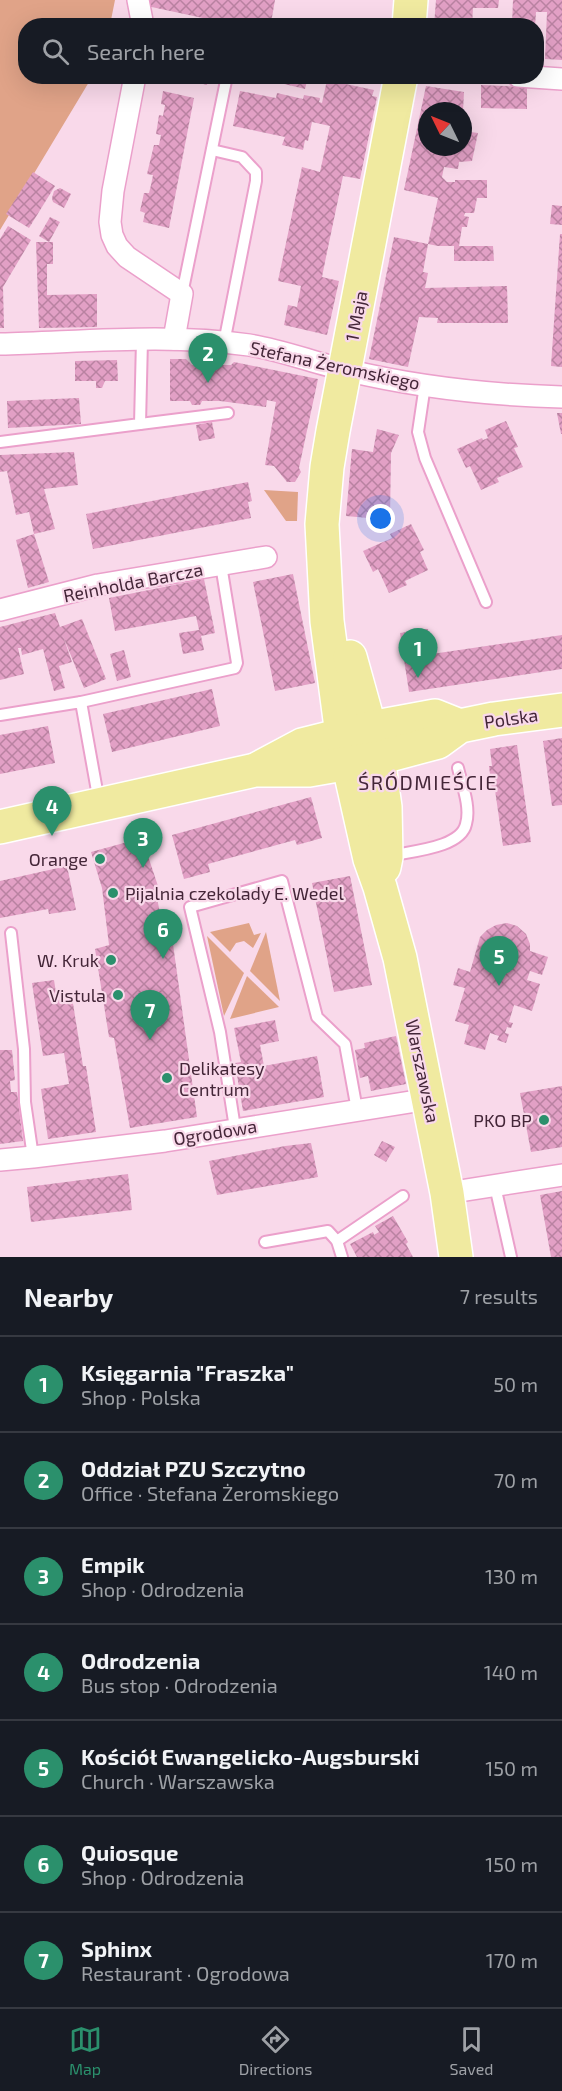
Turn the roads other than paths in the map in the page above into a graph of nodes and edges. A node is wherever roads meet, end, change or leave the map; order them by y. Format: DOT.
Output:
graph roads {
  1 [pos="138,0"];
  2 [pos="411,0"];
  3 [pos="141,18"];
  4 [pos="410,18"];
  5 [pos="544,78"];
  6 [pos="562,79"];
  7 [pos="133,84"];
  8 [pos="225,84"];
  9 [pos="399,84"];
  10 [pos="212,150"];
  11 [pos="182,294"];
  12 [pos="174,339"];
  13 [pos="142,340"];
  14 [pos="224,343"];
  15 [pos="0,344"];
  16 [pos="345,370"];
  17 [pos="425,385"];
  18 [pos="562,396"];
  19 [pos="228,413"];
  20 [pos="140,424"];
  21 [pos="0,442"];
  22 [pos="266,557"];
  23 [pos="325,557"];
  24 [pos="221,565"];
  25 [pos="486,602"];
  26 [pos="1,607"];
  27 [pos="334,662"];
  28 [pos="81,702"];
  29 [pos="562,711"];
  30 [pos="0,715"];
  31 [pos="302,745"];
  32 [pos="360,746"];
  33 [pos="458,768"];
  34 [pos="255,770"];
  35 [pos="100,805"];
  36 [pos="0,827"];
  37 [pos="383,872"];
  38 [pos="11,933"];
  39 [pos="429,1099"];
  40 [pos="357,1110"];
  41 [pos="235,1128"];
  42 [pos="33,1157"];
  43 [pos="0,1160"];
  44 [pos="562,1175"];
  45 [pos="495,1186"];
  46 [pos="447,1193"];
  47 [pos="403,1196"];
  48 [pos="337,1240"];
  49 [pos="265,1242"];
  50 [pos="342,1257"];
  51 [pos="456,1257"];
  52 [pos="511,1257"];
  1 -- 3 [label="street"];
  2 -- 4 [label="main road"];
  5 -- 6 [label="street"];
  7 -- 11 [label="street"];
  8 -- 10 [label="lane"];
  9 -- 16 [label="main road, 1 Maja"];
  10 -- 11 [label="lane"];
  10 -- 14 [label="lane"];
  11 -- 12 [label="street"];
  12 -- 13 [label="street, Stefana Żeromskiego"];
  12 -- 14 [label="street, Stefana Żeromskiego"];
  13 -- 15 [label="street, Stefana Żeromskiego"];
  13 -- 20 [label="lane"];
  14 -- 16 [label="street, Stefana Żeromskiego"];
  16 -- 17 [label="street, Stefana Żeromskiego"];
  16 -- 23 [label="main road, 1 Maja"];
  17 -- 18 [label="street, Stefana Żeromskiego"];
  17 -- 25 [label="lane"];
  19 -- 20 [label="lane"];
  20 -- 21 [label="lane"];
  22 -- 24 [label="street, Reinholda Barcza"];
  23 -- 27 [label="main road, 1 Maja"];
  23 -- 32 [label="main road, 1 Maja"];
  24 -- 26 [label="street, Reinholda Barcza"];
  24 -- 28 [label="lane"];
  27 -- 31 [label="main road, 1 Maja"];
  27 -- 32 [label="main road, 1 Maja"];
  28 -- 30 [label="lane"];
  28 -- 35 [label="lane"];
  29 -- 32 [label="main road, Polska"];
  31 -- 32 [label="main road"];
  31 -- 34 [label="main road"];
  32 -- 34 [label="main road"];
  32 -- 37 [label="main road, Warszawska"];
  33 -- 37 [label="lane"];
  34 -- 35 [label="main road"];
  35 -- 36 [label="main road"];
  37 -- 39 [label="main road, Warszawska"];
  38 -- 42 [label="lane"];
  39 -- 40 [label="street, Ogrodowa"];
  39 -- 46 [label="main road, Warszawska"];
  40 -- 41 [label="street, Ogrodowa"];
  40 -- 41 [label="lane"];
  41 -- 42 [label="street, Ogrodowa"];
  42 -- 43 [label="street, Ogrodowa"];
  44 -- 45 [label="street"];
  45 -- 46 [label="street"];
  45 -- 52 [label="lane"];
  46 -- 51 [label="main road, Warszawska"];
  47 -- 48 [label="lane"];
  48 -- 49 [label="lane"];
  48 -- 50 [label="lane"];
}
